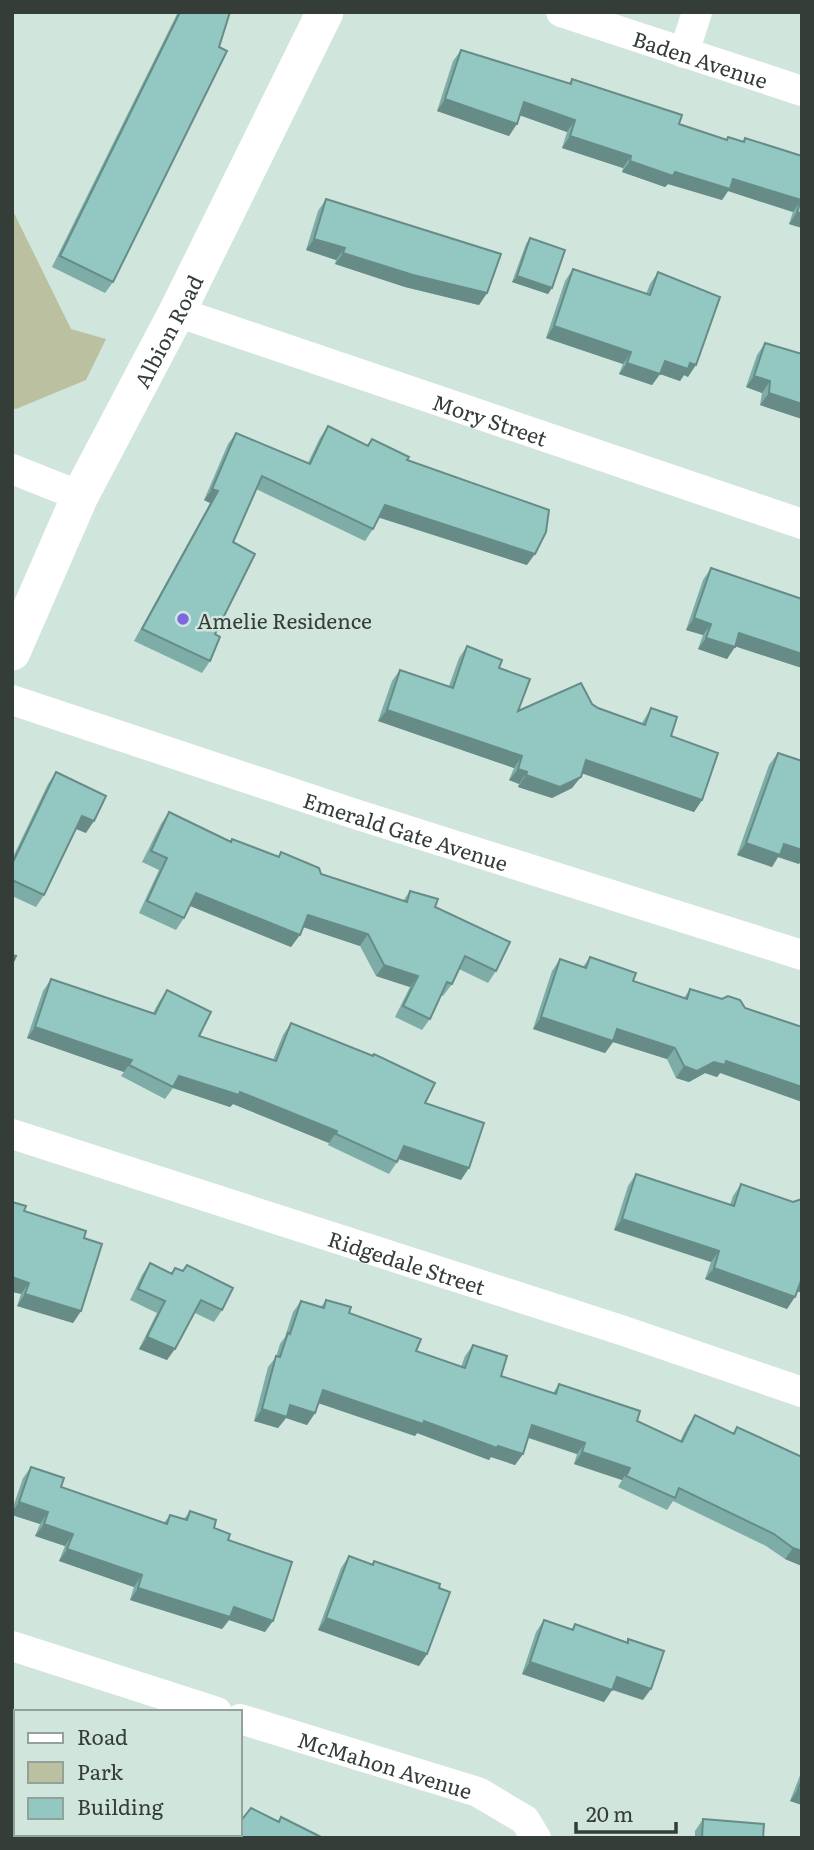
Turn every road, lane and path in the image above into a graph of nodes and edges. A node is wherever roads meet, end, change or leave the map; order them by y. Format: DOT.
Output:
graph roads {
  1 [pos="325,12"];
  2 [pos="561,12"];
  3 [pos="697,12"];
  4 [pos="684,53"];
  5 [pos="802,91"];
  6 [pos="177,312"];
  7 [pos="12,469"];
  8 [pos="80,496"];
  9 [pos="802,524"];
  10 [pos="12,652"];
  11 [pos="12,700"];
  12 [pos="802,955"];
  13 [pos="12,1134"];
  14 [pos="802,1392"];
  15 [pos="12,1646"];
  16 [pos="212,1710"];
  17 [pos="242,1720"];
  18 [pos="530,1829"];
  1 -- 6 [label="street, Albion Road"];
  2 -- 4 [label="street, Baden Avenue"];
  3 -- 4 [label="street"];
  4 -- 5 [label="street, Baden Avenue"];
  6 -- 8 [label="street, Albion Road"];
  6 -- 9 [label="street, Mory Street"];
  7 -- 8 [label="street"];
  8 -- 10 [label="street, Albion Road"];
  11 -- 12 [label="street, Emerald Gate Avenue"];
  13 -- 14 [label="street, Ridgedale Street"];
  15 -- 16 [label="street"];
  17 -- 18 [label="street, McMahon Avenue"];
}
